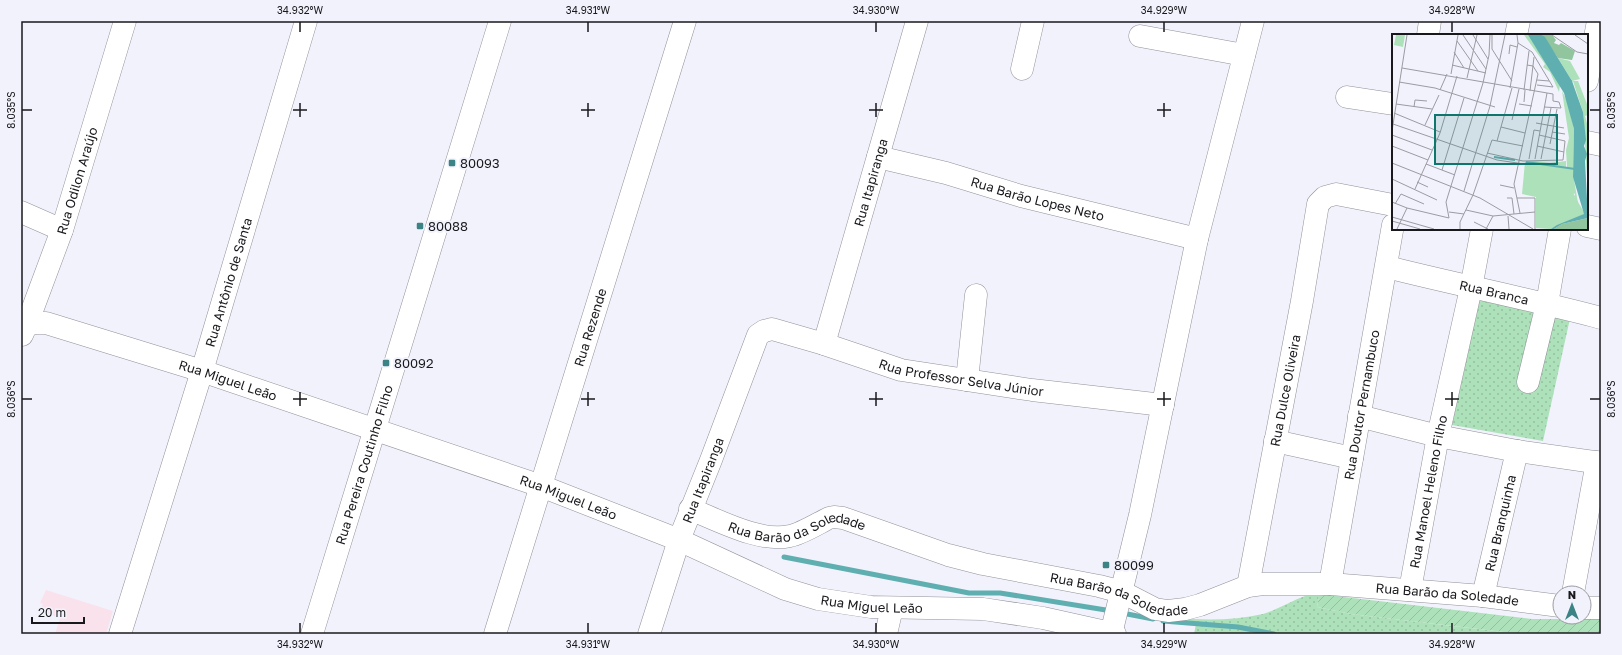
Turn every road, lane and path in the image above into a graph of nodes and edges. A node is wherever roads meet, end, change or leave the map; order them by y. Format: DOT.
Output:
graph roads {
  1 [pos="125,21"];
  2 [pos="306,21"];
  3 [pos="500,21"];
  4 [pos="684,21"];
  5 [pos="917,21"];
  6 [pos="1033,21"];
  7 [pos="1253,21"];
  8 [pos="1430,21"];
  9 [pos="1519,21"];
  10 [pos="1598,21"];
  11 [pos="1428,34"];
  12 [pos="1516,34"];
  13 [pos="1140,36"];
  14 [pos="1244,55"];
  15 [pos="1596,58"];
  16 [pos="1022,70"];
  17 [pos="1588,78"];
  18 [pos="1347,98"];
  19 [pos="1392,104"];
  20 [pos="1588,142"];
  21 [pos="1601,145"];
  22 [pos="878,157"];
  23 [pos="1392,205"];
  24 [pos="21,212"];
  25 [pos="1588,226"];
  26 [pos="1601,229"];
  27 [pos="62,230"];
  28 [pos="1392,230"];
  29 [pos="1482,230"];
  30 [pos="1560,230"];
  31 [pos="1197,239"];
  32 [pos="1387,267"];
  33 [pos="1471,288"];
  34 [pos="976,295"];
  35 [pos="1547,304"];
  36 [pos="1601,318"];
  37 [pos="23,329"];
  38 [pos="764,331"];
  39 [pos="824,344"];
  40 [pos="202,370"];
  41 [pos="967,380"];
  42 [pos="1528,382"];
  43 [pos="1163,406"];
  44 [pos="1359,416"];
  45 [pos="375,428"];
  46 [pos="1438,436"];
  47 [pos="1275,441"];
  48 [pos="1517,451"];
  49 [pos="1352,458"];
  50 [pos="1599,463"];
  51 [pos="541,486"];
  52 [pos="690,509"];
  53 [pos="679,540"];
  54 [pos="1330,584"];
  55 [pos="1575,585"];
  56 [pos="1248,586"];
  57 [pos="1410,590"];
  58 [pos="1121,595"];
  59 [pos="1483,596"];
  60 [pos="1552,605"];
  61 [pos="892,608"];
  62 [pos="1112,632"];
  63 [pos="120,634"];
  64 [pos="312,634"];
  65 [pos="495,634"];
  66 [pos="648,634"];
  67 [pos="886,634"];
  1 -- 27 [label="street, Rua Odilon Araújo"];
  2 -- 40 [label="street, Rua Antônio de Santa"];
  3 -- 45 [label="street, Rua Pereira Coutinho Filho"];
  4 -- 51 [label="street, Rua Rezende"];
  5 -- 22 [label="street, Rua Itapiranga"];
  6 -- 16 [label="street"];
  7 -- 14 [label="street"];
  8 -- 11 [label="street"];
  9 -- 12 [label="street"];
  10 -- 15 [label="street"];
  13 -- 14 [label="street"];
  14 -- 31 [label="street"];
  15 -- 17 [label="street"];
  18 -- 19 [label="street"];
  20 -- 21 [label="street"];
  22 -- 31 [label="street, Rua Barão Lopes Neto"];
  22 -- 39 [label="street, Rua Itapiranga"];
  23 -- 47 [label="street, Rua Dulce Oliveira"];
  24 -- 27 [label="street"];
  25 -- 26 [label="street"];
  27 -- 37 [label="street, Rua Odilon Araújo"];
  28 -- 32 [label="street, Rua Doutor Pernambuco"];
  29 -- 33 [label="street, Rua Manoel Heleno Filho"];
  30 -- 35 [label="street"];
  31 -- 43 [label="street"];
  32 -- 33 [label="street, Rua Branca"];
  32 -- 44 [label="street, Rua Doutor Pernambuco"];
  33 -- 35 [label="street, Rua Branca"];
  33 -- 46 [label="street, Rua Manoel Heleno Filho"];
  34 -- 41 [label="street"];
  35 -- 36 [label="street, Rua Branca"];
  35 -- 42 [label="street"];
  37 -- 40 [label="street, Rua Miguel Leão"];
  38 -- 39 [label="street, Rua Professor Selva Júnior"];
  38 -- 52 [label="street, Rua Itapiranga"];
  39 -- 41 [label="street, Rua Professor Selva Júnior"];
  40 -- 45 [label="street, Rua Miguel Leão"];
  40 -- 63 [label="street, Rua Antônio de Santa"];
  41 -- 43 [label="street, Rua Professor Selva Júnior"];
  43 -- 58 [label="street"];
  44 -- 46 [label="street"];
  44 -- 49 [label="street, Rua Doutor Pernambuco"];
  45 -- 51 [label="street, Rua Miguel Leão"];
  45 -- 64 [label="street, Rua Pereira Coutinho Filho"];
  46 -- 48 [label="street"];
  46 -- 57 [label="street, Rua Manoel Heleno Filho"];
  47 -- 49 [label="street"];
  47 -- 56 [label="street, Rua Dulce Oliveira"];
  48 -- 50 [label="street"];
  48 -- 59 [label="street, Rua Branquinha"];
  49 -- 54 [label="street, Rua Doutor Pernambuco"];
  50 -- 55 [label="street"];
  51 -- 53 [label="street, Rua Miguel Leão"];
  51 -- 65 [label="street, Rua Rezende"];
  52 -- 53 [label="street, Rua Itapiranga"];
  52 -- 58 [label="street, Rua Barão da Soledade"];
  53 -- 61 [label="street, Rua Miguel Leão"];
  53 -- 66 [label="street, Rua Itapiranga"];
  54 -- 56 [label="street, Rua Barão da Soledade"];
  54 -- 57 [label="street, Rua Barão da Soledade"];
  56 -- 58 [label="street, Rua Barão da Soledade"];
  57 -- 59 [label="street, Rua Barão da Soledade"];
  58 -- 62 [label="street"];
  59 -- 60 [label="street, Rua Barão da Soledade"];
  61 -- 62 [label="street, Rua Miguel Leão"];
  61 -- 67 [label="street"];
}
